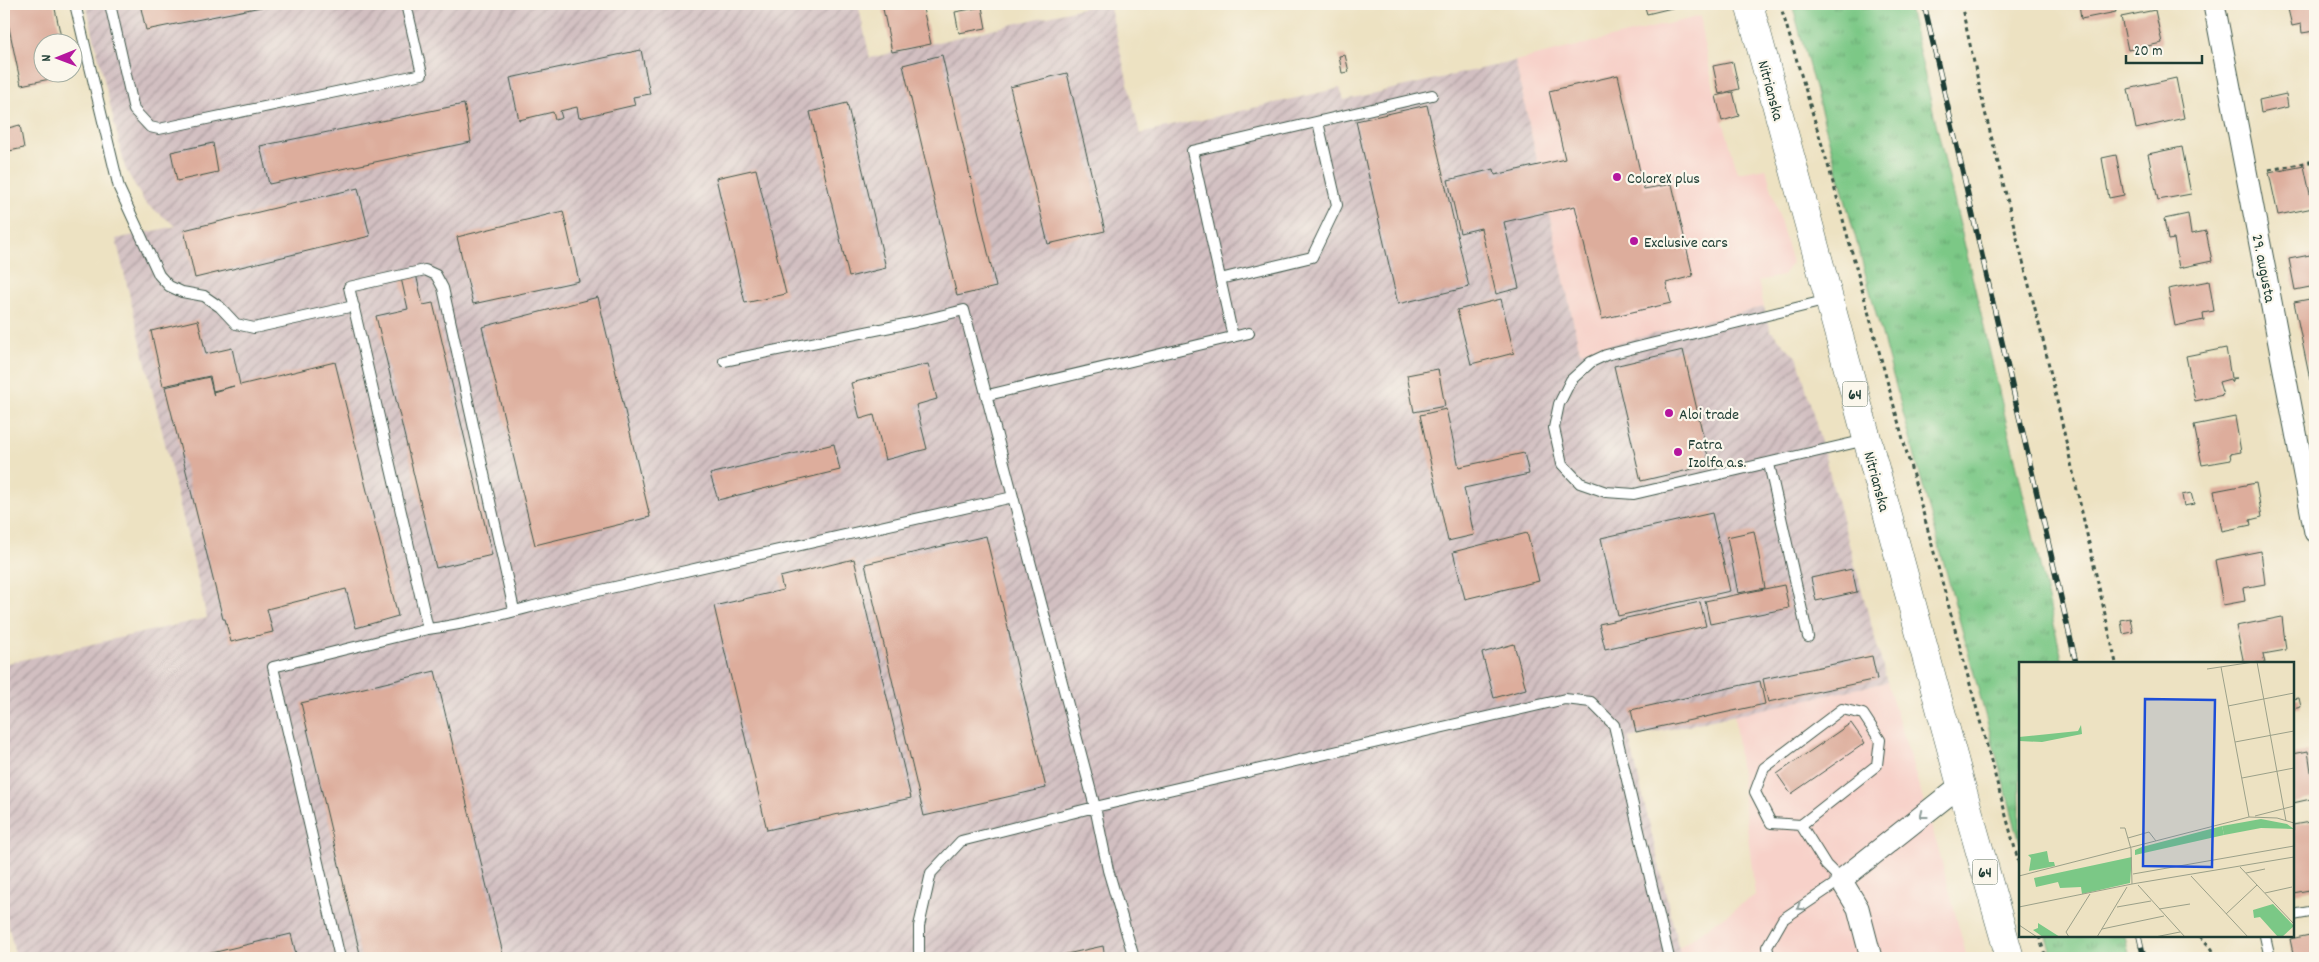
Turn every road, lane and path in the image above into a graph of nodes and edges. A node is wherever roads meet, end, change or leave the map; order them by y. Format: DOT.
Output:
graph roads {
  1 [pos="75,4"];
  2 [pos="110,4"];
  3 [pos="406,4"];
  4 [pos="1749,4"];
  5 [pos="1780,4"];
  6 [pos="1962,4"];
  7 [pos="2214,4"];
  8 [pos="1432,95"];
  9 [pos="1318,122"];
  10 [pos="2315,161"];
  11 [pos="2247,174"];
  12 [pos="1220,279"];
  13 [pos="1829,300"];
  14 [pos="354,306"];
  15 [pos="1249,333"];
  16 [pos="1233,337"];
  17 [pos="724,361"];
  18 [pos="988,395"];
  19 [pos="1867,439"];
  20 [pos="1769,464"];
  21 [pos="1014,497"];
  22 [pos="2315,532"];
  23 [pos="514,610"];
  24 [pos="428,629"];
  25 [pos="1808,637"];
  26 [pos="2116,662"];
  27 [pos="1961,785"];
  28 [pos="1095,807"];
  29 [pos="1801,825"];
  30 [pos="2019,862"];
  31 [pos="1841,880"];
  32 [pos="2315,911"];
  33 [pos="2294,915"];
  34 [pos="2039,937"];
  35 [pos="2201,937"];
  36 [pos="2265,937"];
  37 [pos="340,958"];
  38 [pos="919,958"];
  39 [pos="1134,958"];
  40 [pos="1669,958"];
  41 [pos="1770,958"];
  42 [pos="1872,958"];
  43 [pos="2010,958"];
  44 [pos="2046,958"];
  45 [pos="2216,958"];
  46 [pos="2270,958"];
  1 -- 14 [label="lane"];
  2 -- 3 [label="lane"];
  4 -- 13 [label="main road, Nitrianska / 64"];
  5 -- 30 [label="path"];
  6 -- 26 [label="path"];
  7 -- 11 [label="street, 29. augusta"];
  8 -- 9 [label="lane"];
  9 -- 12 [label="lane"];
  9 -- 12 [label="lane"];
  10 -- 11 [label="path"];
  11 -- 22 [label="street, 29. augusta"];
  12 -- 16 [label="lane"];
  13 -- 19 [label="main road, Nitrianska / 64"];
  13 -- 20 [label="lane"];
  14 -- 23 [label="lane"];
  14 -- 24 [label="lane"];
  15 -- 16 [label="lane"];
  16 -- 18 [label="lane"];
  17 -- 18 [label="lane"];
  18 -- 21 [label="lane"];
  19 -- 20 [label="lane"];
  19 -- 27 [label="main road, Nitrianska / 64"];
  20 -- 25 [label="lane"];
  21 -- 23 [label="lane"];
  21 -- 28 [label="lane"];
  23 -- 24 [label="lane"];
  24 -- 37 [label="lane"];
  27 -- 31 [label="street, one-way"];
  27 -- 43 [label="main road, Nitrianska / 64"];
  28 -- 38 [label="lane"];
  28 -- 39 [label="lane"];
  28 -- 40 [label="lane"];
  29 -- 29 [label="lane"];
  29 -- 31 [label="lane"];
  31 -- 41 [label="lane, one-way"];
  31 -- 42 [label="street"];
  32 -- 33 [label="lane"];
  34 -- 44 [label="path"];
  35 -- 45 [label="path"];
  36 -- 46 [label="lane"];
}
